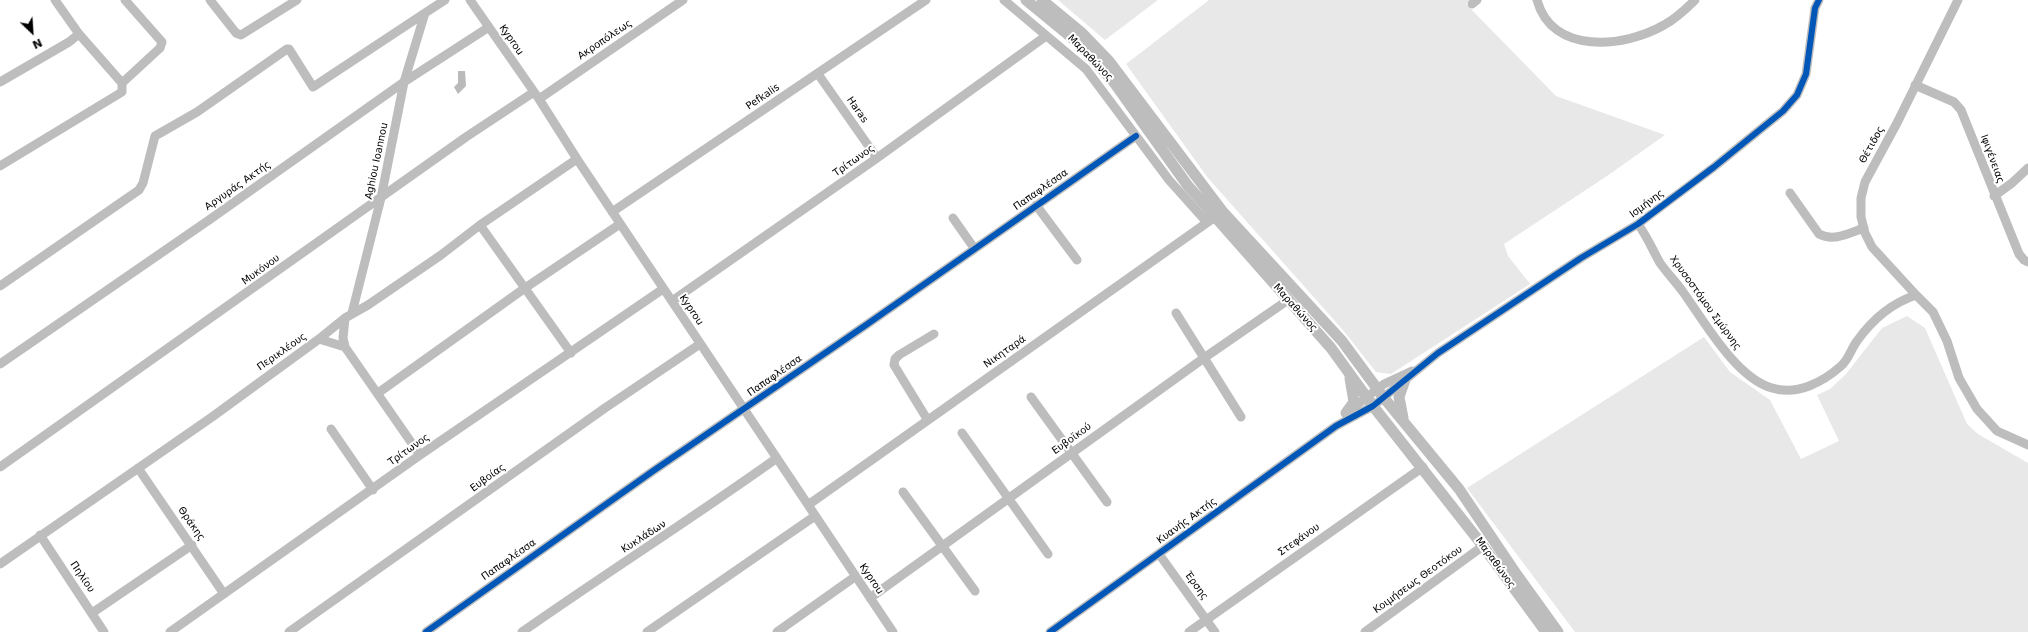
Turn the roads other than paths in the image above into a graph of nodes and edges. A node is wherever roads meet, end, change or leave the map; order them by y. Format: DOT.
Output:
graph roads {
  1 [pos="55,0"];
  2 [pos="125,0"];
  3 [pos="210,0"];
  4 [pos="297,0"];
  5 [pos="445,0"];
  6 [pos="470,0"];
  7 [pos="683,0"];
  8 [pos="926,0"];
  9 [pos="1004,0"];
  10 [pos="1026,0"];
  11 [pos="1042,0"];
  12 [pos="1537,0"];
  13 [pos="1694,0"];
  14 [pos="1819,0"];
  15 [pos="1958,0"];
  16 [pos="425,13"];
  17 [pos="489,27"];
  18 [pos="80,34"];
  19 [pos="1046,36"];
  20 [pos="818,74"];
  21 [pos="0,82"];
  22 [pos="404,82"];
  23 [pos="122,83"];
  24 [pos="1915,85"];
  25 [pos="537,95"];
  26 [pos="1136,136"];
  27 [pos="877,158"];
  28 [pos="576,159"];
  29 [pos="0,166"];
  30 [pos="2028,168"];
  31 [pos="1790,193"];
  32 [pos="1994,196"];
  33 [pos="381,198"];
  34 [pos="1036,205"];
  35 [pos="612,212"];
  36 [pos="1214,217"];
  37 [pos="953,218"];
  38 [pos="620,224"];
  39 [pos="1638,224"];
  40 [pos="480,225"];
  41 [pos="1864,228"];
  42 [pos="974,248"];
  43 [pos="1077,260"];
  44 [pos="2028,262"];
  45 [pos="0,286"];
  46 [pos="525,288"];
  47 [pos="663,289"];
  48 [pos="1916,295"];
  49 [pos="1288,300"];
  50 [pos="672,301"];
  51 [pos="1176,313"];
  52 [pos="348,316"];
  53 [pos="934,334"];
  54 [pos="319,339"];
  55 [pos="700,344"];
  56 [pos="345,347"];
  57 [pos="571,353"];
  58 [pos="1204,358"];
  59 [pos="0,364"];
  60 [pos="1417,369"];
  61 [pos="1347,370"];
  62 [pos="1405,380"];
  63 [pos="1381,393"];
  64 [pos="378,394"];
  65 [pos="1031,397"];
  66 [pos="1370,402"];
  67 [pos="744,409"];
  68 [pos="1346,413"];
  69 [pos="1241,417"];
  70 [pos="926,420"];
  71 [pos="1404,421"];
  72 [pos="1336,426"];
  73 [pos="331,429"];
  74 [pos="962,433"];
  75 [pos="2028,445"];
  76 [pos="1073,452"];
  77 [pos="420,455"];
  78 [pos="777,458"];
  79 [pos="0,467"];
  80 [pos="1423,467"];
  81 [pos="138,468"];
  82 [pos="373,490"];
  83 [pos="903,492"];
  84 [pos="1009,498"];
  85 [pos="1107,502"];
  86 [pos="808,505"];
  87 [pos="815,516"];
  88 [pos="40,535"];
  89 [pos="192,545"];
  90 [pos="942,546"];
  91 [pos="1483,546"];
  92 [pos="1048,554"];
  93 [pos="1159,554"];
  94 [pos="0,564"];
  95 [pos="856,576"];
  96 [pos="976,591"];
  97 [pos="224,594"];
  98 [pos="870,598"];
  99 [pos="92,613"];
  100 [pos="1207,619"];
  101 [pos="104,632"];
  102 [pos="170,632"];
  103 [pos="289,632"];
  104 [pos="426,632"];
  105 [pos="522,632"];
  106 [pos="648,632"];
  107 [pos="777,632"];
  108 [pos="893,632"];
  109 [pos="1050,632"];
  110 [pos="1189,632"];
  111 [pos="1216,632"];
  112 [pos="1365,632"];
  113 [pos="1546,632"];
  114 [pos="1558,632"];
  1 -- 18 [label="street"];
  2 -- 23 [label="street"];
  3 -- 4 [label="street"];
  5 -- 16 [label="street"];
  6 -- 17 [label="street, Kyprou"];
  7 -- 25 [label="street, Ακροπόλεως"];
  8 -- 20 [label="street, Pefkalis"];
  9 -- 19 [label="street"];
  10 -- 36 [label="main road, Μαραθώνος"];
  11 -- 63 [label="main road, Μαραθώνος"];
  12 -- 13 [label="street"];
  14 -- 39 [label="street, Ισμήνης"];
  15 -- 24 [label="street, Θέτιδος"];
  16 -- 22 [label="street, Aghiou Ioannou"];
  16 -- 45 [label="street"];
  17 -- 22 [label="street, Αργυράς Ακτής"];
  17 -- 25 [label="street, Kyprou"];
  18 -- 21 [label="street"];
  18 -- 23 [label="street"];
  19 -- 26 [label="street"];
  19 -- 27 [label="street, Τρίτωνος"];
  20 -- 27 [label="street, Haras"];
  20 -- 35 [label="street, Pefkalis"];
  22 -- 33 [label="street, Aghiou Ioannou"];
  22 -- 59 [label="street, Αργυράς Ακτής"];
  23 -- 29 [label="street"];
  24 -- 32 [label="street, Ιφιγένειας"];
  24 -- 41 [label="street, Θέτιδος"];
  25 -- 28 [label="street, Kyprou"];
  25 -- 33 [label="street, Μυκόνου"];
  26 -- 34 [label="street, Παπαφλέσσα"];
  26 -- 36 [label="street"];
  27 -- 50 [label="street, Τρίτωνος"];
  28 -- 35 [label="street, Kyprou"];
  28 -- 40 [label="street, Περικλέους"];
  30 -- 32 [label="street"];
  31 -- 41 [label="street"];
  32 -- 44 [label="street, Ιφιγένειας"];
  33 -- 52 [label="street, Aghiou Ioannou"];
  33 -- 79 [label="street, Μυκόνου"];
  34 -- 42 [label="street, Παπαφλέσσα"];
  34 -- 43 [label="street"];
  35 -- 38 [label="street, Kyprou"];
  36 -- 49 [label="main road, Μαραθώνος"];
  36 -- 70 [label="street, Νικηταρά"];
  37 -- 42 [label="street"];
  38 -- 46 [label="street"];
  38 -- 47 [label="street, Kyprou"];
  39 -- 48 [label="street, Χρυσοστόμου Σμύρνης"];
  39 -- 60 [label="street, Ισμήνης"];
  40 -- 46 [label="street"];
  40 -- 52 [label="street, Περικλέους"];
  41 -- 48 [label="street, Θέτιδος"];
  42 -- 67 [label="street, Παπαφλέσσα"];
  46 -- 57 [label="street"];
  46 -- 64 [label="street"];
  47 -- 50 [label="street, Kyprou"];
  47 -- 57 [label="street, Τρίτωνος"];
  48 -- 75 [label="street"];
  49 -- 58 [label="street, Ευβοϊκού"];
  49 -- 61 [label="main road, Μαραθώνος"];
  50 -- 55 [label="street, Kyprou"];
  51 -- 58 [label="street"];
  52 -- 54 [label="street, Περικλέους"];
  52 -- 56 [label="street, Aghiou Ioannou"];
  53 -- 70 [label="street"];
  54 -- 56 [label="street"];
  54 -- 81 [label="street, Περικλέους"];
  55 -- 67 [label="street, Kyprou"];
  55 -- 103 [label="street, Ευβοίας"];
  56 -- 64 [label="street"];
  57 -- 77 [label="street, Τρίτωνος"];
  58 -- 69 [label="street"];
  58 -- 76 [label="street, Ευβοϊκού"];
  60 -- 62 [label="street"];
  60 -- 63 [label="street"];
  61 -- 66 [label="main road, Μαραθώνος"];
  61 -- 68 [label="main road"];
  62 -- 63 [label="street"];
  62 -- 71 [label="main road"];
  63 -- 66 [label="street"];
  63 -- 71 [label="main road, Μαραθώνος"];
  64 -- 77 [label="street"];
  65 -- 76 [label="street"];
  66 -- 68 [label="street, Κυανής Ακτής"];
  66 -- 72 [label="street, Κυανής Ακτής"];
  66 -- 80 [label="main road, Μαραθώνος"];
  67 -- 78 [label="street, Kyprou"];
  67 -- 104 [label="street, Παπαφλέσσα"];
  68 -- 72 [label="street, Κυανής Ακτής"];
  70 -- 86 [label="street, Νικηταρά"];
  71 -- 114 [label="main road, Μαραθώνος"];
  72 -- 93 [label="street, Κυανής Ακτής"];
  73 -- 82 [label="street"];
  74 -- 84 [label="street"];
  76 -- 84 [label="street, Ευβοϊκού"];
  76 -- 85 [label="street"];
  77 -- 82 [label="street, Τρίτωνος"];
  78 -- 86 [label="street, Kyprou"];
  78 -- 105 [label="street, Κυκλάδων"];
  80 -- 91 [label="main road, Μαραθώνος"];
  80 -- 100 [label="street, Στεφάνου"];
  81 -- 88 [label="street, Περικλέους"];
  81 -- 89 [label="street, Θράκης"];
  82 -- 97 [label="street, Τρίτωνος"];
  83 -- 90 [label="street"];
  84 -- 90 [label="street, Ευβοϊκού"];
  84 -- 92 [label="street"];
  86 -- 87 [label="street, Kyprou"];
  87 -- 95 [label="street, Kyprou"];
  87 -- 106 [label="street"];
  88 -- 94 [label="street, Περικλέους"];
  88 -- 99 [label="street, Πηλίου"];
  89 -- 97 [label="street, Θράκης"];
  89 -- 99 [label="street"];
  90 -- 96 [label="street"];
  90 -- 98 [label="street, Ευβοϊκού"];
  91 -- 112 [label="street, Κοιμήσεως Θεοτόκου"];
  91 -- 113 [label="main road, Μαραθώνος"];
  93 -- 100 [label="street, Έρσης"];
  93 -- 109 [label="street, Κυανής Ακτής"];
  95 -- 98 [label="street, Kyprou"];
  95 -- 107 [label="street"];
  97 -- 102 [label="street, Τρίτωνος"];
  98 -- 108 [label="street, Kyprou"];
  99 -- 101 [label="street, Πηλίου"];
  100 -- 110 [label="street, Στεφάνου"];
  100 -- 111 [label="street, Έρσης"];
}
